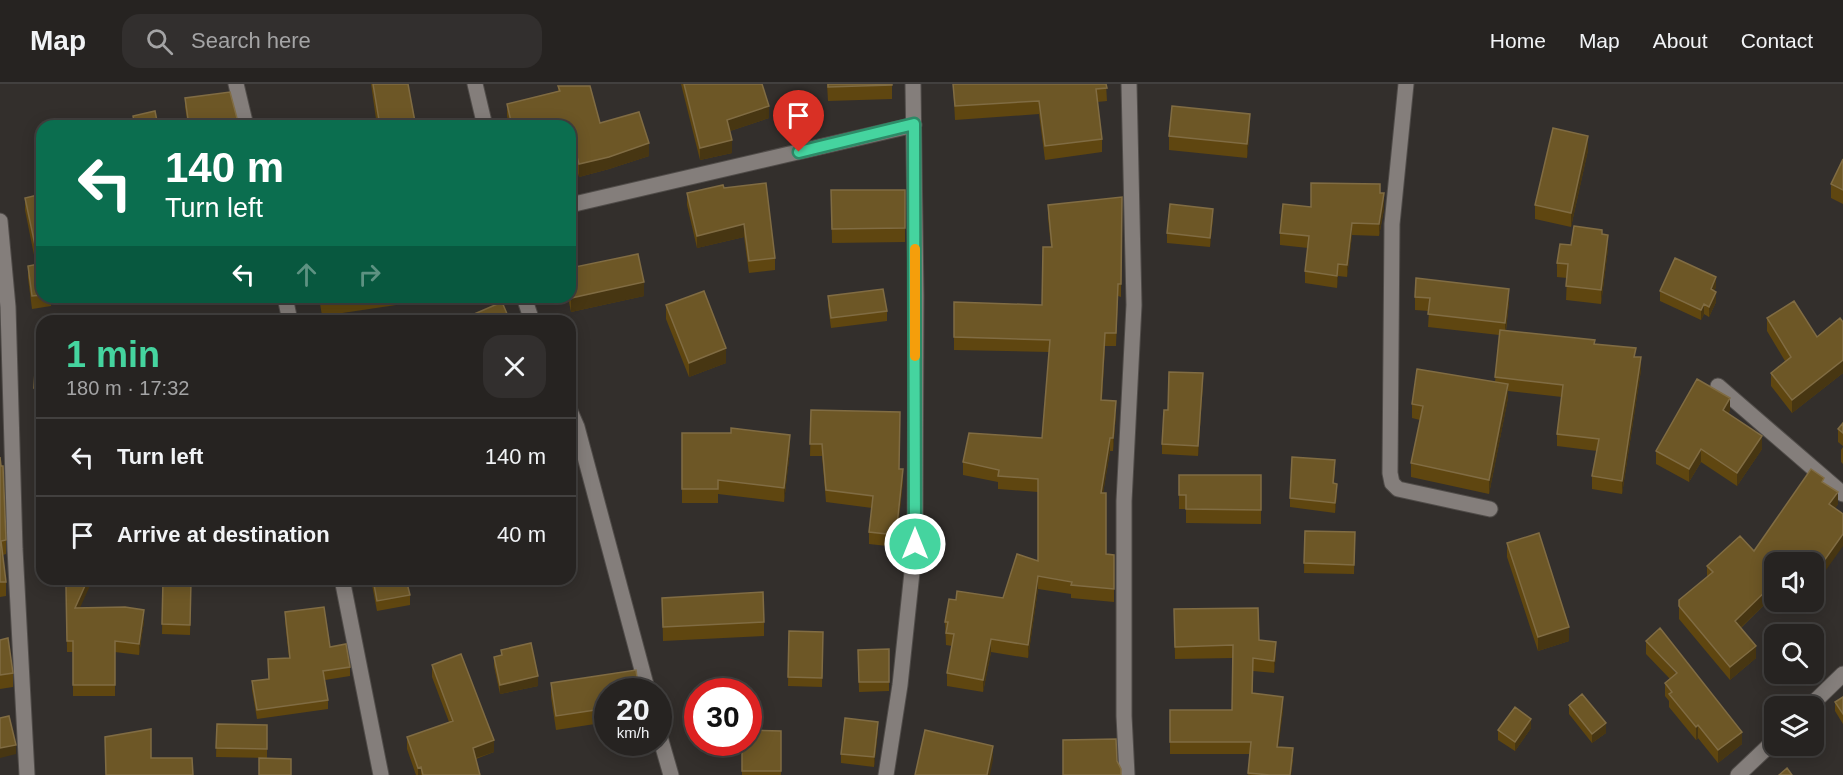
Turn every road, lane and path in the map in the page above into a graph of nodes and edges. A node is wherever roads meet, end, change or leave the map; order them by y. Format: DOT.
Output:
graph roads {
  1 [pos="236,84"];
  2 [pos="475,84"];
  3 [pos="913,84"];
  4 [pos="1129,84"];
  5 [pos="1406,84"];
  6 [pos="245,120"];
  7 [pos="483,120"];
  8 [pos="914,124"];
  9 [pos="576,205"];
  10 [pos="0,221"];
  11 [pos="1718,386"];
  12 [pos="576,425"];
  13 [pos="1843,494"];
  14 [pos="1490,509"];
  15 [pos="343,585"];
  16 [pos="1843,674"];
  17 [pos="644,678"];
  18 [pos="1820,696"];
  19 [pos="1764,750"];
  20 [pos="665,756"];
  21 [pos="27,775"];
  22 [pos="381,775"];
  23 [pos="670,775"];
  24 [pos="886,775"];
  25 [pos="1127,775"];
  26 [pos="1738,775"];
  1 -- 6 [label="street"];
  2 -- 7 [label="street"];
  3 -- 8 [label="street"];
  4 -- 25 [label="street"];
  5 -- 14 [label="street"];
  8 -- 9 [label="street"];
  8 -- 24 [label="street"];
  10 -- 21 [label="street"];
  11 -- 13 [label="street"];
  12 -- 17 [label="street"];
  15 -- 22 [label="street"];
  16 -- 18 [label="street"];
  19 -- 26 [label="street"];
  20 -- 23 [label="street"];
}
